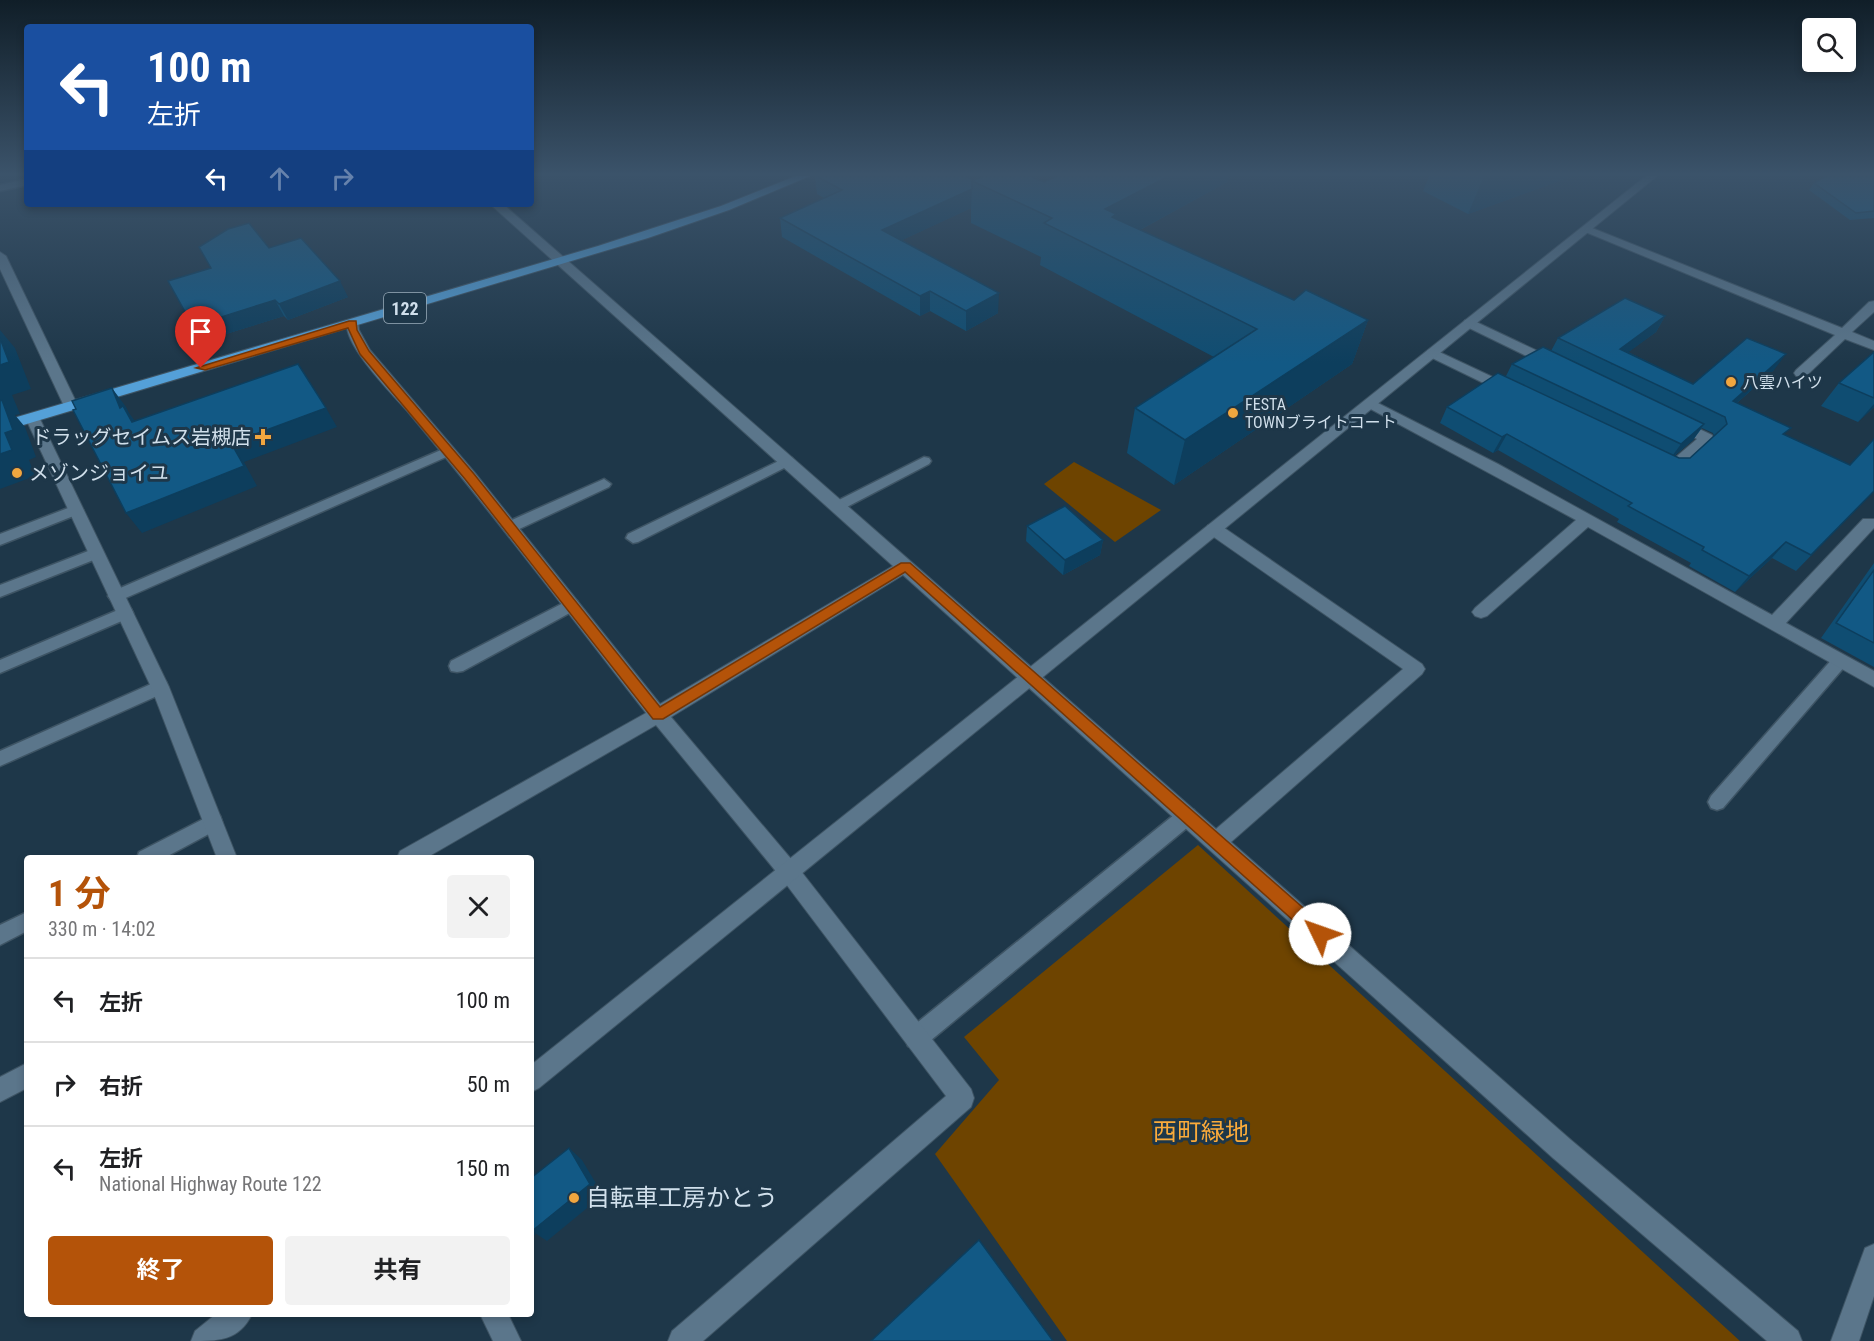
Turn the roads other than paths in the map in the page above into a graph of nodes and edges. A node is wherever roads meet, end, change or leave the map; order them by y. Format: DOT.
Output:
graph roads {
  1 [pos="535,239"];
  2 [pos="631,239"];
  3 [pos="1575,239"];
  4 [pos="1611,239"];
  5 [pos="0,256"];
  6 [pos="561,261"];
  7 [pos="1874,305"];
  8 [pos="353,323"];
  9 [pos="1470,323"];
  10 [pos="1844,333"];
  11 [pos="1874,346"];
  12 [pos="1432,353"];
  13 [pos="1567,370"];
  14 [pos="1801,373"];
  15 [pos="1526,398"];
  16 [pos="1370,403"];
  17 [pos="71,406"];
  18 [pos="32,417"];
  19 [pos="1664,417"];
  20 [pos="0,427"];
  21 [pos="448,451"];
  22 [pos="1651,459"];
  23 [pos="924,460"];
  24 [pos="787,461"];
  25 [pos="604,484"];
  26 [pos="838,506"];
  27 [pos="76,510"];
  28 [pos="1587,519"];
  29 [pos="1869,523"];
  30 [pos="510,527"];
  31 [pos="1214,530"];
  32 [pos="633,538"];
  33 [pos="0,540"];
  34 [pos="96,553"];
  35 [pos="906,566"];
  36 [pos="0,591"];
  37 [pos="116,596"];
  38 [pos="572,605"];
  39 [pos="1481,612"];
  40 [pos="124,613"];
  41 [pos="1774,624"];
  42 [pos="1840,661"];
  43 [pos="457,666"];
  44 [pos="0,667"];
  45 [pos="1032,678"];
  46 [pos="1874,680"];
  47 [pos="160,687"];
  48 [pos="658,715"];
  49 [pos="0,759"];
  50 [pos="1717,802"];
  51 [pos="1187,816"];
  52 [pos="213,822"];
  53 [pos="1216,842"];
  54 [pos="152,855"];
  55 [pos="226,855"];
  56 [pos="412,855"];
  57 [pos="790,873"];
  58 [pos="24,923"];
  59 [pos="0,936"];
  60 [pos="916,1038"];
  61 [pos="24,1076"];
  62 [pos="534,1078"];
  63 [pos="0,1090"];
  64 [pos="1874,1257"];
  65 [pos="234,1317"];
  66 [pos="495,1317"];
  67 [pos="204,1341"];
  68 [pos="507,1341"];
  69 [pos="682,1341"];
  70 [pos="1788,1341"];
  71 [pos="1845,1341"];
  1 -- 6 [label="street"];
  2 -- 6 [label="highway, 122"];
  3 -- 9 [label="street"];
  4 -- 10 [label="street"];
  5 -- 17 [label="street"];
  6 -- 8 [label="highway, 122"];
  6 -- 24 [label="street"];
  7 -- 10 [label="street"];
  8 -- 17 [label="highway, 122"];
  8 -- 21 [label="street"];
  9 -- 12 [label="street"];
  9 -- 13 [label="street"];
  10 -- 11 [label="street"];
  10 -- 14 [label="street"];
  12 -- 15 [label="street"];
  12 -- 16 [label="street"];
  16 -- 28 [label="street"];
  16 -- 31 [label="street"];
  17 -- 18 [label="highway, 122"];
  18 -- 20 [label="highway, 122"];
  18 -- 27 [label="street"];
  19 -- 22 [label="street"];
  21 -- 30 [label="street"];
  21 -- 37 [label="lane"];
  23 -- 26 [label="lane"];
  24 -- 26 [label="street"];
  24 -- 32 [label="lane"];
  25 -- 30 [label="lane"];
  26 -- 35 [label="street"];
  27 -- 33 [label="lane"];
  27 -- 34 [label="street"];
  28 -- 39 [label="street"];
  28 -- 41 [label="street"];
  29 -- 41 [label="street"];
  30 -- 38 [label="street"];
  31 -- 45 [label="street"];
  31 -- 53 [label="street"];
  34 -- 36 [label="lane"];
  34 -- 37 [label="street"];
  35 -- 45 [label="street"];
  35 -- 48 [label="street"];
  37 -- 40 [label="street"];
  38 -- 43 [label="lane"];
  38 -- 48 [label="street"];
  40 -- 44 [label="lane"];
  40 -- 47 [label="street"];
  41 -- 42 [label="street"];
  42 -- 46 [label="street"];
  42 -- 50 [label="lane"];
  45 -- 51 [label="street"];
  45 -- 57 [label="street"];
  47 -- 49 [label="lane"];
  47 -- 52 [label="street"];
  48 -- 56 [label="street"];
  48 -- 57 [label="street"];
  51 -- 53 [label="street"];
  51 -- 60 [label="lane"];
  52 -- 54 [label="lane"];
  52 -- 55 [label="street"];
  53 -- 70 [label="street"];
  57 -- 60 [label="street"];
  57 -- 62 [label="street"];
  58 -- 59 [label="lane"];
  60 -- 69 [label="street"];
  61 -- 63 [label="street"];
  64 -- 71 [label="street"];
  65 -- 67 [label="street"];
  66 -- 68 [label="street"];
}
